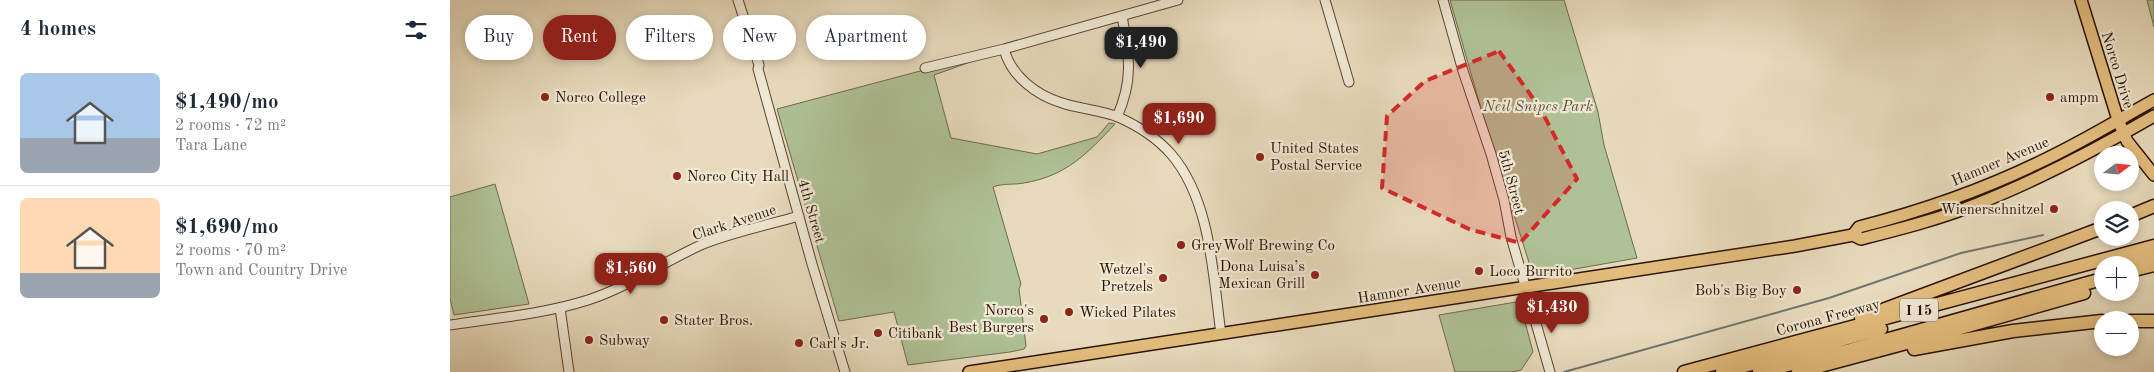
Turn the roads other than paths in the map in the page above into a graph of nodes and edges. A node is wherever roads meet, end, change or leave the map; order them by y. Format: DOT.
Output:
graph roads {
  1 [pos="738,0"];
  2 [pos="1178,0"];
  3 [pos="1324,0"];
  4 [pos="1444,0"];
  5 [pos="2082,0"];
  6 [pos="1122,16"];
  7 [pos="1004,49"];
  8 [pos="925,68"];
  9 [pos="1349,82"];
  10 [pos="2154,100"];
  11 [pos="2154,116"];
  12 [pos="1117,117"];
  13 [pos="2118,120"];
  14 [pos="2123,133"];
  15 [pos="2045,160"];
  16 [pos="2154,175"];
  17 [pos="2026,184"];
  18 [pos="2154,206"];
  19 [pos="2139,212"];
  20 [pos="799,216"];
  21 [pos="2094,231"];
  22 [pos="1853,235"];
  23 [pos="2154,246"];
  24 [pos="2154,255"];
  25 [pos="2139,259"];
  26 [pos="2154,265"];
  27 [pos="2139,269"];
  28 [pos="2094,270"];
  29 [pos="2154,274"];
  30 [pos="2139,278"];
  31 [pos="2094,281"];
  32 [pos="1527,287"];
  33 [pos="2094,290"];
  34 [pos="560,308"];
  35 [pos="2139,321"];
  36 [pos="2154,321"];
  37 [pos="2094,322"];
  38 [pos="450,325"];
  39 [pos="1221,334"];
  40 [pos="1753,354"];
  41 [pos="1864,355"];
  42 [pos="569,372"];
  43 [pos="845,372"];
  44 [pos="969,372"];
  45 [pos="1550,372"];
  46 [pos="1684,372"];
  47 [pos="1722,372"];
  48 [pos="1760,372"];
  49 [pos="1798,372"];
  1 -- 20 [label="street, 4th Street"];
  2 -- 6 [label="street"];
  3 -- 9 [label="street"];
  4 -- 32 [label="street, 5th Street"];
  5 -- 13 [label="main road, Norco Drive"];
  6 -- 7 [label="street"];
  6 -- 12 [label="street"];
  7 -- 8 [label="street"];
  7 -- 12 [label="street"];
  10 -- 13 [label="main road, Hamner Avenue"];
  11 -- 14 [label="main road, Hamner Avenue"];
  12 -- 39 [label="street"];
  13 -- 14 [label="main road, Norco Drive"];
  13 -- 15 [label="main road, Hamner Avenue"];
  14 -- 16 [label="main road, Norco Drive"];
  14 -- 17 [label="main road, Hamner Avenue"];
  15 -- 17 [label="main road"];
  15 -- 22 [label="main road, Hamner Avenue"];
  17 -- 22 [label="main road, Hamner Avenue"];
  18 -- 19 [label="highway"];
  20 -- 34 [label="street, Clark Avenue"];
  20 -- 43 [label="street, 4th Street"];
  21 -- 40 [label="highway"];
  22 -- 32 [label="main road, Hamner Avenue"];
  23 -- 40 [label="highway, Corona Freeway / I 15"];
  24 -- 25 [label="highway"];
  26 -- 27 [label="highway"];
  28 -- 47 [label="highway"];
  29 -- 30 [label="highway"];
  31 -- 48 [label="highway"];
  32 -- 39 [label="main road, Hamner Avenue"];
  32 -- 45 [label="street, 5th Street"];
  33 -- 41 [label="highway, I 15"];
  34 -- 38 [label="street, Clark Avenue"];
  34 -- 42 [label="street"];
  35 -- 36 [label="highway"];
  37 -- 41 [label="highway"];
  39 -- 44 [label="main road, Hamner Avenue"];
  40 -- 46 [label="highway, Corona Freeway / I 15"];
  41 -- 49 [label="highway, I 15"];
}
